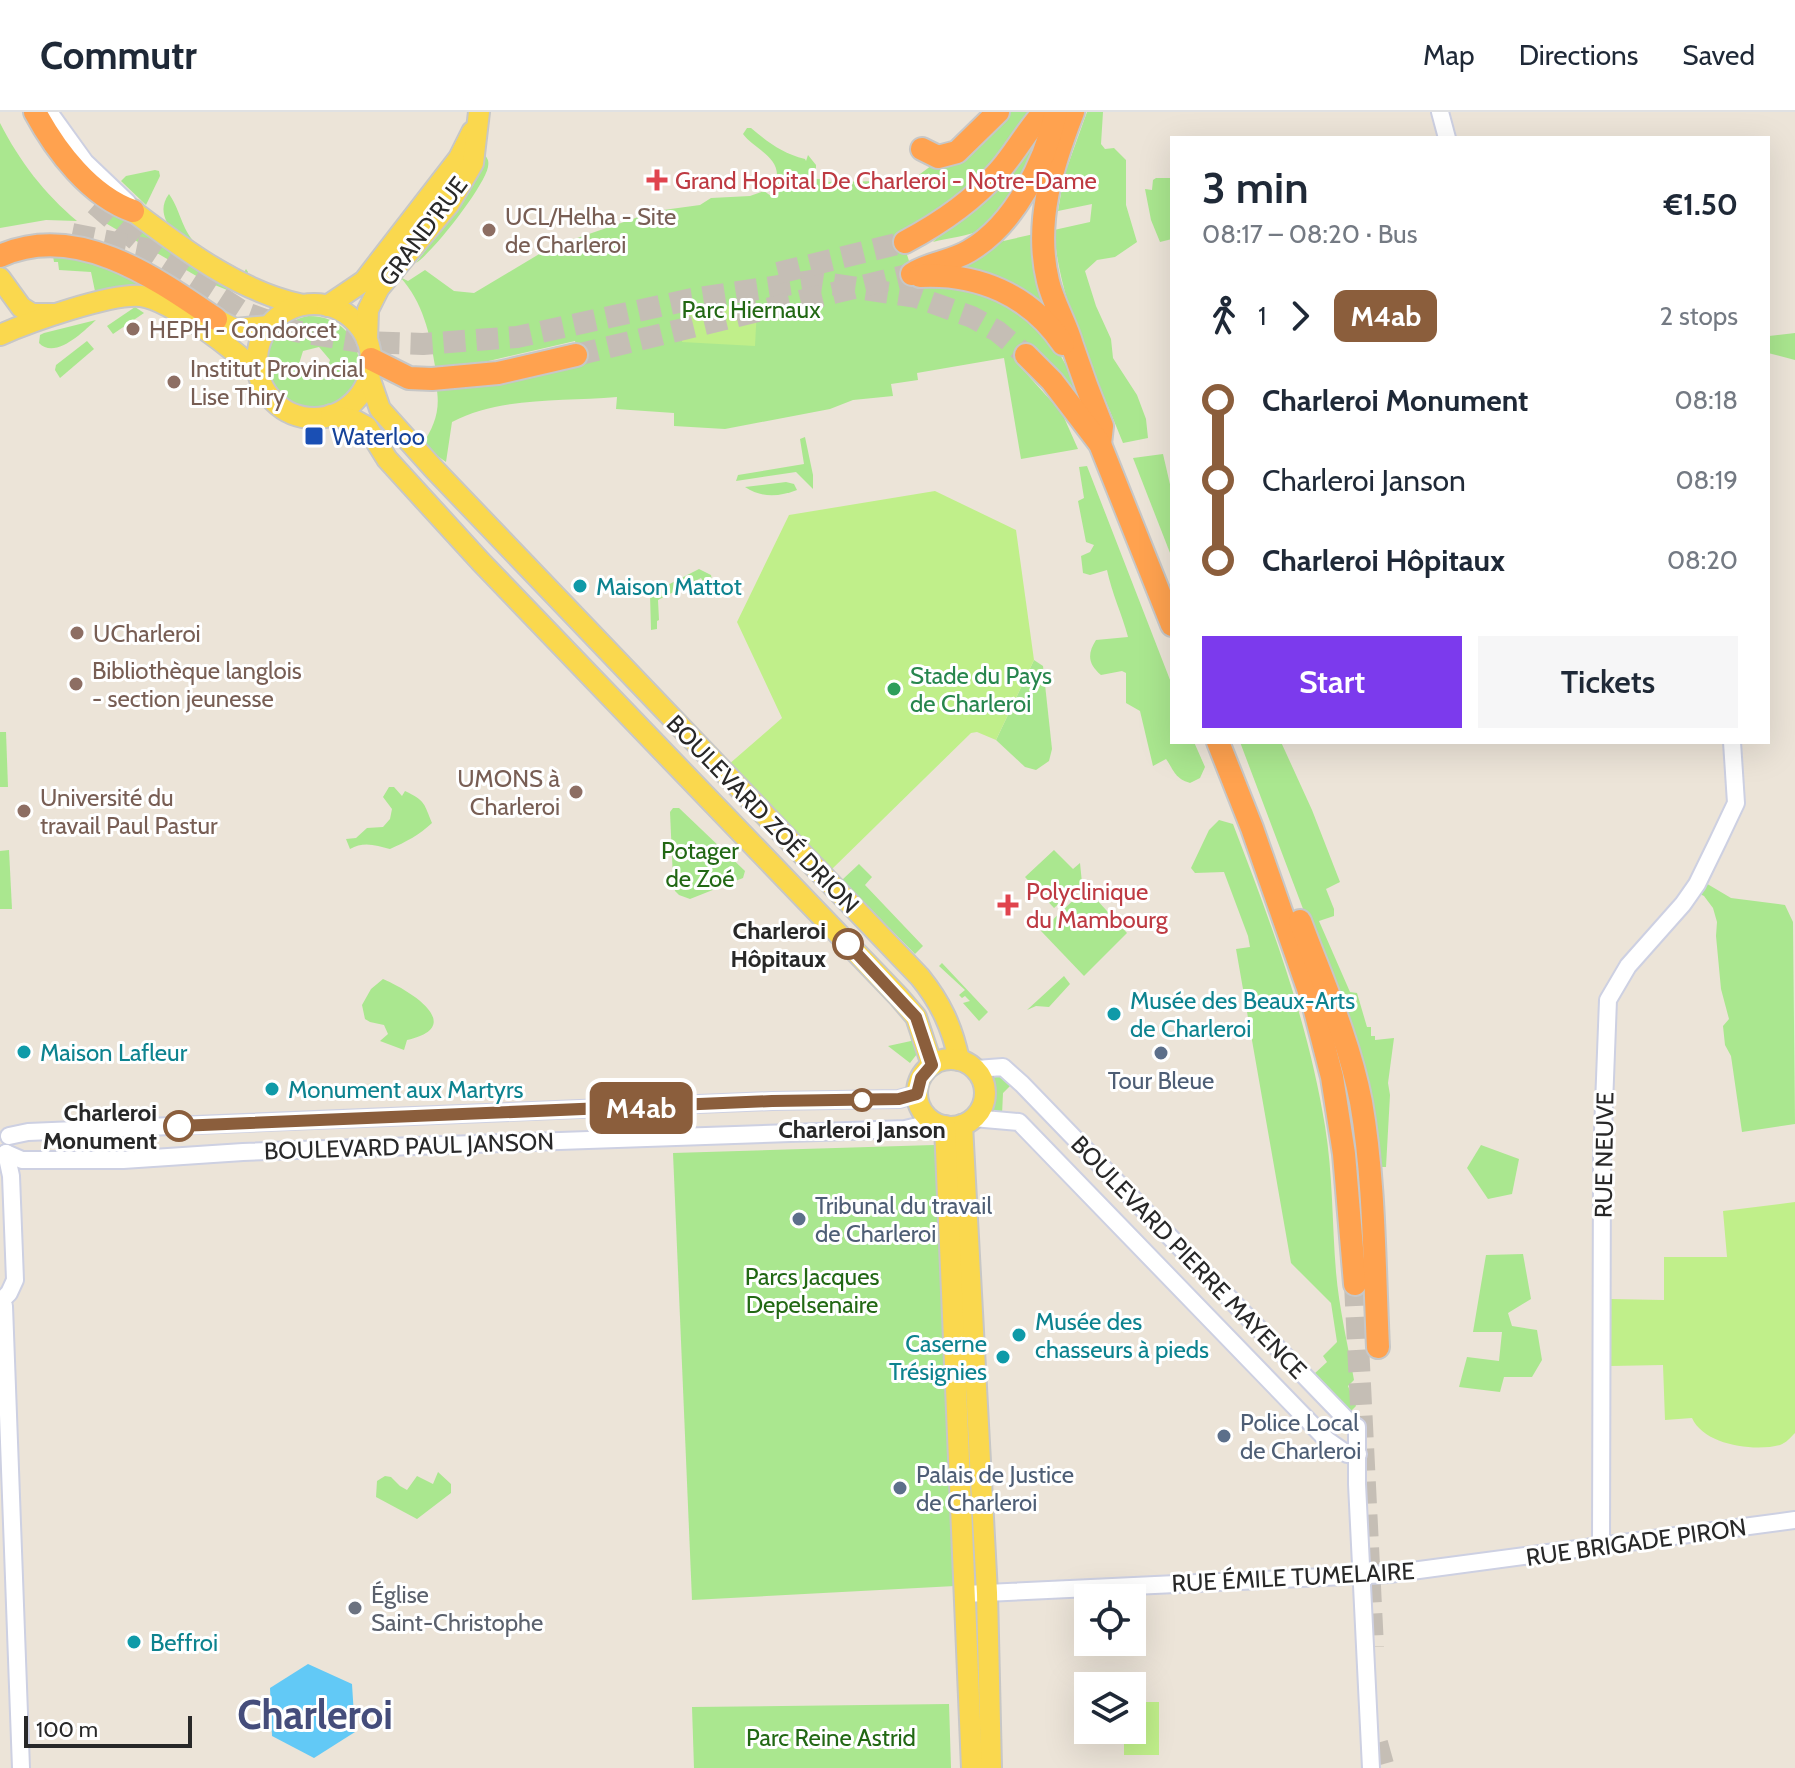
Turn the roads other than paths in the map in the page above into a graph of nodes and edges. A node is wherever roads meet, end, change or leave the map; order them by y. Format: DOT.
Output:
graph roads {
  1 [pos="20,112"];
  2 [pos="35,112"];
  3 [pos="49,112"];
  4 [pos="998,112"];
  5 [pos="1044,112"];
  6 [pos="1440,112"];
  7 [pos="1066,115"];
  8 [pos="478,117"];
  9 [pos="1446,136"];
  10 [pos="922,149"];
  11 [pos="95,204"];
  12 [pos="133,211"];
  13 [pos="72,234"];
  14 [pos="0,240"];
  15 [pos="905,242"];
  16 [pos="0,256"];
  17 [pos="2,282"];
  18 [pos="303,305"];
  19 [pos="327,306"];
  20 [pos="54,314"];
  21 [pos="216,319"];
  22 [pos="269,326"];
  23 [pos="4,333"];
  24 [pos="576,355"];
  25 [pos="1026,355"];
  26 [pos="369,359"];
  27 [pos="1076,362"];
  28 [pos="258,373"];
  29 [pos="331,415"];
  30 [pos="1100,444"];
  31 [pos="434,469"];
  32 [pos="413,487"];
  33 [pos="1170,620"];
  34 [pos="1219,744"];
  35 [pos="1732,744"];
  36 [pos="1252,828"];
  37 [pos="967,1064"];
  38 [pos="932,1065"];
  39 [pos="917,1094"];
  40 [pos="954,1123"];
  41 [pos="4,1144"];
  42 [pos="1355,1284"];
  43 [pos="1378,1347"];
  44 [pos="1358,1454"];
  45 [pos="1795,1520"];
  46 [pos="1601,1547"];
  47 [pos="1477,1563"];
  48 [pos="6,1572"];
  49 [pos="1363,1575"];
  50 [pos="987,1593"];
  51 [pos="965,1594"];
  52 [pos="21,1768"];
  53 [pos="972,1768"];
  54 [pos="991,1768"];
  55 [pos="1371,1768"];
  1 -- 11 [label="highway"];
  2 -- 12 [label="highway"];
  3 -- 12 [label="street"];
  4 -- 10 [label="highway"];
  5 -- 15 [label="highway"];
  6 -- 9 [label="street"];
  7 -- 27 [label="highway"];
  7 -- 27 [label="highway"];
  8 -- 19 [label="main road, GRAND'RUE"];
  8 -- 26 [label="main road, GRAND'RUE"];
  12 -- 18 [label="main road"];
  13 -- 14 [label="highway"];
  16 -- 21 [label="highway"];
  17 -- 20 [label="main road"];
  17 -- 23 [label="main road"];
  18 -- 19 [label="main road"];
  18 -- 22 [label="main road"];
  19 -- 26 [label="main road"];
  20 -- 23 [label="main road"];
  20 -- 28 [label="main road"];
  21 -- 22 [label="main road"];
  22 -- 28 [label="main road"];
  24 -- 26 [label="highway"];
  25 -- 30 [label="highway"];
  26 -- 29 [label="main road"];
  26 -- 31 [label="main road, BOULEVARD ZOÉ DRION"];
  27 -- 30 [label="highway"];
  28 -- 29 [label="main road"];
  29 -- 32 [label="main road, BOULEVARD ZOÉ DRION"];
  30 -- 33 [label="highway"];
  31 -- 32 [label="street"];
  31 -- 37 [label="main road, BOULEVARD ZOÉ DRION"];
  32 -- 38 [label="main road, BOULEVARD ZOÉ DRION"];
  34 -- 36 [label="highway"];
  35 -- 46 [label="street, RUE NEUVE"];
  36 -- 42 [label="highway"];
  36 -- 43 [label="highway"];
  37 -- 38 [label="main road"];
  37 -- 40 [label="main road"];
  37 -- 44 [label="street, BOULEVARD PIERRE MAYENCE"];
  38 -- 39 [label="main road"];
  39 -- 40 [label="main road"];
  39 -- 41 [label="street, BOULEVARD PAUL JANSON"];
  40 -- 41 [label="street, BOULEVARD PAUL JANSON"];
  40 -- 44 [label="street, BOULEVARD PIERRE MAYENCE"];
  40 -- 50 [label="main road"];
  40 -- 51 [label="main road"];
  41 -- 48 [label="street"];
  44 -- 49 [label="street, BOULEVARD PIERRE MAYENCE"];
  45 -- 46 [label="street, RUE BRIGADE PIRON"];
  46 -- 47 [label="street, RUE BRIGADE PIRON"];
  47 -- 49 [label="street, RUE ÉMILE TUMELAIRE"];
  48 -- 52 [label="street"];
  49 -- 50 [label="street, RUE ÉMILE TUMELAIRE"];
  49 -- 55 [label="street, BOULEVARD PIERRE MAYENCE"];
  50 -- 51 [label="street, RUE ÉMILE TUMELAIRE"];
  50 -- 54 [label="main road"];
  51 -- 53 [label="main road"];
}
